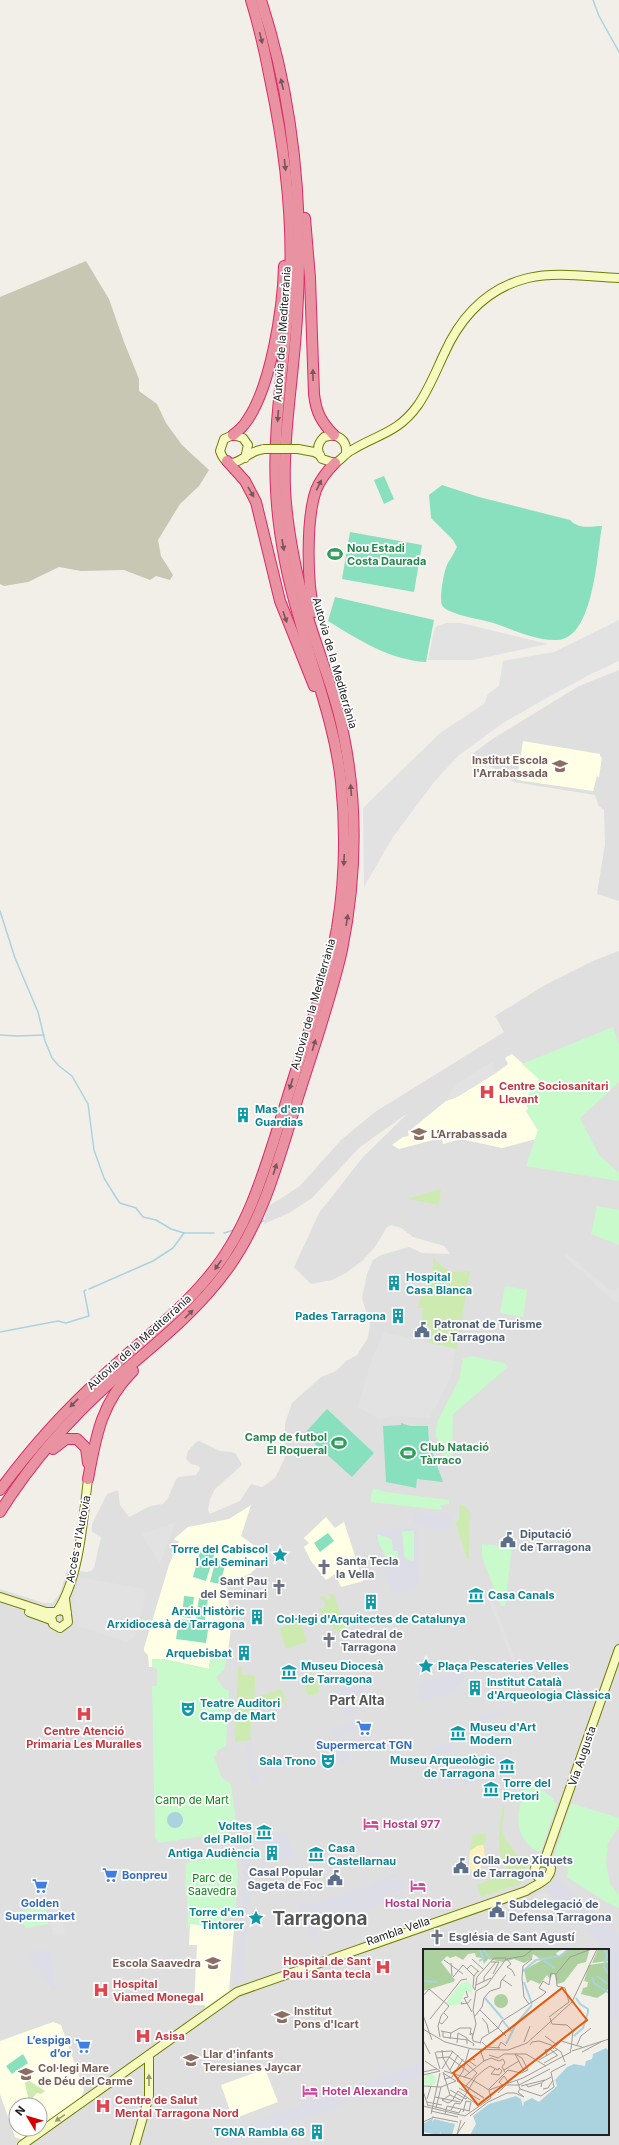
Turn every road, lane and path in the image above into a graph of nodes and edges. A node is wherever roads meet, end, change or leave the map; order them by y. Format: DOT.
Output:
graph roads {
  1 [pos="251,0"];
  2 [pos="261,0"];
  3 [pos="291,122"];
  4 [pos="288,195"];
  5 [pos="619,278"];
  6 [pos="233,435"];
  7 [pos="339,437"];
  8 [pos="246,441"];
  9 [pos="320,441"];
  10 [pos="367,443"];
  11 [pos="264,449"];
  12 [pos="301,449"];
  13 [pos="346,454"];
  14 [pos="320,455"];
  15 [pos="245,458"];
  16 [pos="227,461"];
  17 [pos="335,463"];
  18 [pos="324,664"];
  19 [pos="344,820"];
  20 [pos="176,1327"];
  21 [pos="26,1455"];
  22 [pos="88,1479"];
  23 [pos="0,1483"];
  24 [pos="0,1490"];
  25 [pos="7,1501"];
  26 [pos="0,1512"];
  27 [pos="0,1597"];
  28 [pos="65,1599"];
  29 [pos="0,1603"];
  30 [pos="67,1613"];
  31 [pos="54,1614"];
  32 [pos="619,1649"];
  33 [pos="544,1862"];
  34 [pos="535,1872"];
  35 [pos="546,1878"];
  36 [pos="298,1970"];
  37 [pos="234,1992"];
  38 [pos="149,2055"];
  39 [pos="22,2145"];
  40 [pos="135,2145"];
  1 -- 4 [label="highway, Autovia de la Mediterrània, one-way"];
  3 -- 2 [label="highway, Autovia de la Mediterrània, one-way"];
  7 -- 3 [label="highway, one-way"];
  3 -- 18 [label="highway, Autovia de la Mediterrània"];
  4 -- 6 [label="highway"];
  4 -- 19 [label="highway, Autovia de la Mediterrània, one-way"];
  5 -- 10 [label="main road"];
  6 -- 8 [label="main road"];
  6 -- 16 [label="main road"];
  7 -- 9 [label="main road"];
  7 -- 10 [label="main road"];
  7 -- 13 [label="main road"];
  8 -- 11 [label="main road"];
  8 -- 15 [label="main road"];
  9 -- 12 [label="main road"];
  9 -- 14 [label="main road"];
  10 -- 13 [label="main road"];
  11 -- 12 [label="main road, bridge"];
  11 -- 15 [label="main road"];
  12 -- 14 [label="main road"];
  13 -- 17 [label="main road"];
  14 -- 17 [label="main road"];
  15 -- 16 [label="main road"];
  16 -- 19 [label="highway, one-way"];
  18 -- 17 [label="highway, one-way"];
  20 -- 18 [label="highway, Autovia de la Mediterrània, one-way"];
  19 -- 21 [label="highway, Autovia de la Mediterrània, one-way"];
  20 -- 22 [label="highway"];
  20 -- 25 [label="highway, Autovia de la Mediterrània"];
  21 -- 23 [label="highway"];
  21 -- 24 [label="highway, Autovia de la Mediterrània"];
  22 -- 25 [label="highway"];
  22 -- 28 [label="main road, Accés a l'Autovia"];
  25 -- 26 [label="highway, Autovia de la Mediterrània"];
  27 -- 31 [label="main road"];
  28 -- 30 [label="main road"];
  28 -- 31 [label="main road"];
  29 -- 31 [label="main road"];
  30 -- 31 [label="main road"];
  30 -- 31 [label="main road"];
  32 -- 33 [label="main road, Via Augusta"];
  33 -- 34 [label="main road"];
  33 -- 35 [label="main road"];
  34 -- 35 [label="main road"];
  34 -- 37 [label="main road, Rambla Vella"];
  35 -- 36 [label="main road, Rambla Vella"];
  36 -- 37 [label="main road, Rambla Vella"];
  36 -- 37 [label="main road"];
  37 -- 38 [label="main road"];
  38 -- 39 [label="main road, one-way"];
  40 -- 38 [label="main road, one-way"];
}
